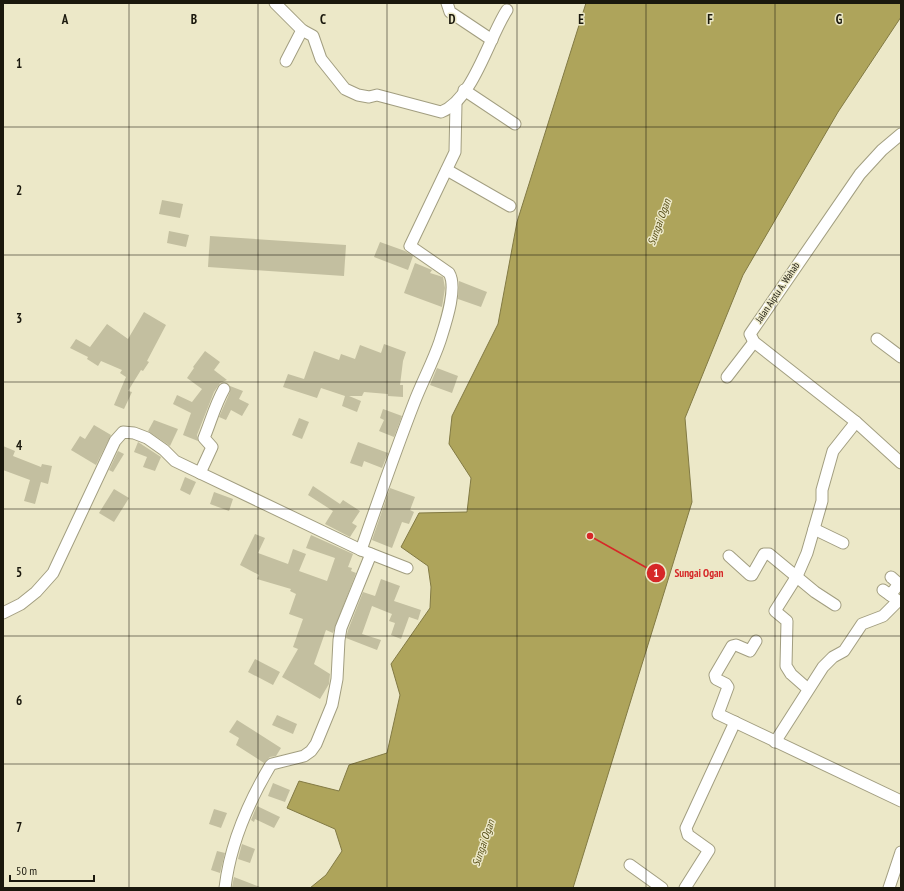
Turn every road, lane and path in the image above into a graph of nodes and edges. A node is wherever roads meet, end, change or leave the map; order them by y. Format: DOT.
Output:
graph roads {
  1 [pos="275,3"];
  2 [pos="447,3"];
  3 [pos="507,10"];
  4 [pos="302,30"];
  5 [pos="492,40"];
  6 [pos="286,61"];
  7 [pos="464,90"];
  8 [pos="456,103"];
  9 [pos="515,124"];
  10 [pos="901,134"];
  11 [pos="447,170"];
  12 [pos="510,206"];
  13 [pos="877,339"];
  14 [pos="754,342"];
  15 [pos="901,357"];
  16 [pos="727,377"];
  17 [pos="224,389"];
  18 [pos="856,422"];
  19 [pos="901,463"];
  20 [pos="200,473"];
  21 [pos="814,529"];
  22 [pos="843,543"];
  23 [pos="366,552"];
  24 [pos="729,556"];
  25 [pos="407,568"];
  26 [pos="797,576"];
  27 [pos="897,582"];
  28 [pos="834,605"];
  29 [pos="3,613"];
  30 [pos="756,641"];
  31 [pos="808,689"];
  32 [pos="735,722"];
  33 [pos="775,742"];
  34 [pos="901,801"];
  35 [pos="901,852"];
  36 [pos="630,865"];
  37 [pos="225,888"];
  38 [pos="662,888"];
  39 [pos="685,888"];
  40 [pos="889,888"];
  1 -- 4 [label="street"];
  2 -- 5 [label="street"];
  3 -- 5 [label="street"];
  4 -- 6 [label="street"];
  4 -- 8 [label="street"];
  5 -- 7 [label="street"];
  7 -- 8 [label="street"];
  7 -- 9 [label="street"];
  8 -- 11 [label="street"];
  10 -- 14 [label="street, Jalan Aiptu A. Wahab"];
  11 -- 12 [label="street"];
  11 -- 23 [label="street"];
  13 -- 15 [label="street"];
  14 -- 16 [label="street"];
  14 -- 18 [label="street"];
  17 -- 20 [label="street"];
  18 -- 19 [label="street"];
  18 -- 21 [label="street"];
  20 -- 23 [label="street"];
  20 -- 29 [label="street"];
  21 -- 22 [label="street"];
  21 -- 26 [label="street"];
  23 -- 25 [label="street"];
  23 -- 37 [label="street"];
  24 -- 26 [label="street"];
  26 -- 28 [label="street"];
  26 -- 31 [label="street"];
  27 -- 31 [label="street"];
  30 -- 32 [label="street"];
  31 -- 33 [label="street"];
  32 -- 33 [label="street"];
  32 -- 39 [label="street"];
  33 -- 34 [label="street"];
  35 -- 40 [label="street"];
  36 -- 38 [label="street"];
}
